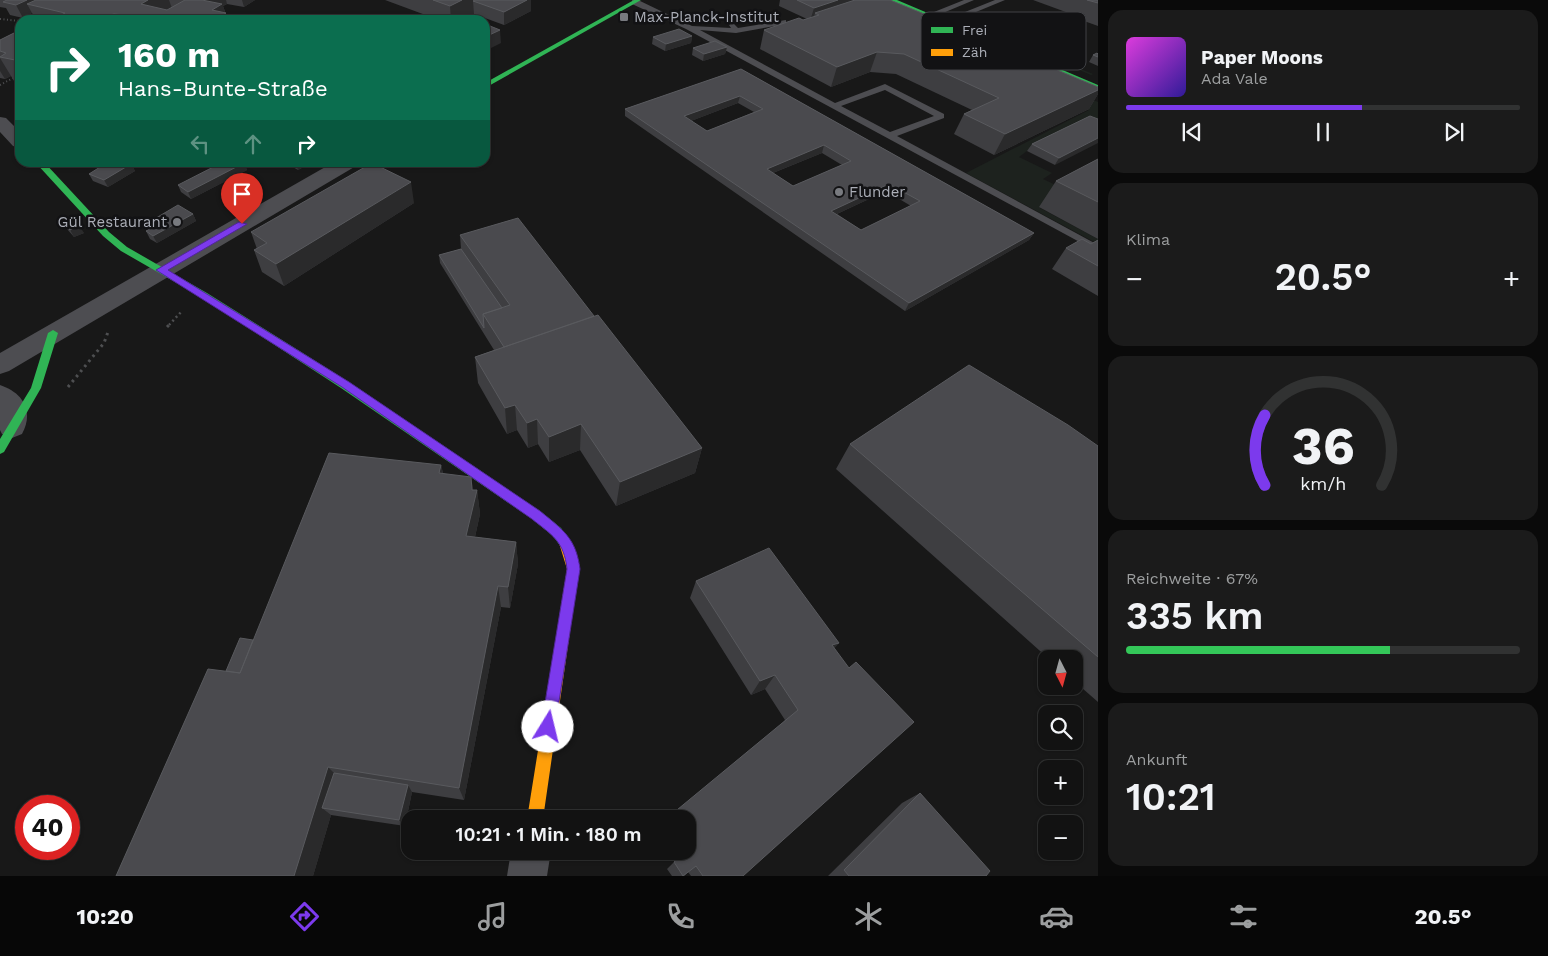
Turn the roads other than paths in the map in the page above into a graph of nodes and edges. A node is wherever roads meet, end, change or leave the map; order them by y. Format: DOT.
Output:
graph roads {
  1 [pos="892,0"];
  2 [pos="970,0"];
  3 [pos="1001,0"];
  4 [pos="637,1"];
  5 [pos="938,12"];
  6 [pos="970,12"];
  7 [pos="921,13"];
  8 [pos="783,22"];
  9 [pos="689,27"];
  10 [pos="1062,70"];
  11 [pos="490,83"];
  12 [pos="1096,84"];
  13 [pos="834,106"];
  14 [pos="0,122"];
  15 [pos="889,136"];
  16 [pos="15,137"];
  17 [pos="44,167"];
  18 [pos="340,167"];
  19 [pos="1098,249"];
  20 [pos="161,270"];
  21 [pos="53,333"];
  22 [pos="0,364"];
  23 [pos="0,395"];
  24 [pos="6,438"];
  25 [pos="536,810"];
  26 [pos="530,860"];
  27 [pos="527,876"];
  1 -- 7 [label="street"];
  2 -- 5 [label="lane"];
  3 -- 6 [label="lane"];
  4 -- 9 [label="lane"];
  4 -- 11 [label="street"];
  8 -- 9 [label="lane"];
  9 -- 13 [label="lane"];
  10 -- 12 [label="street"];
  13 -- 15 [label="lane"];
  13 -- 15 [label="lane"];
  14 -- 16 [label="street"];
  15 -- 19 [label="lane"];
  17 -- 20 [label="street"];
  18 -- 20 [label="street"];
  20 -- 21 [label="street"];
  20 -- 25 [label="street"];
  21 -- 22 [label="street"];
  21 -- 24 [label="street"];
  23 -- 24 [label="street"];
  26 -- 27 [label="street"];
}
